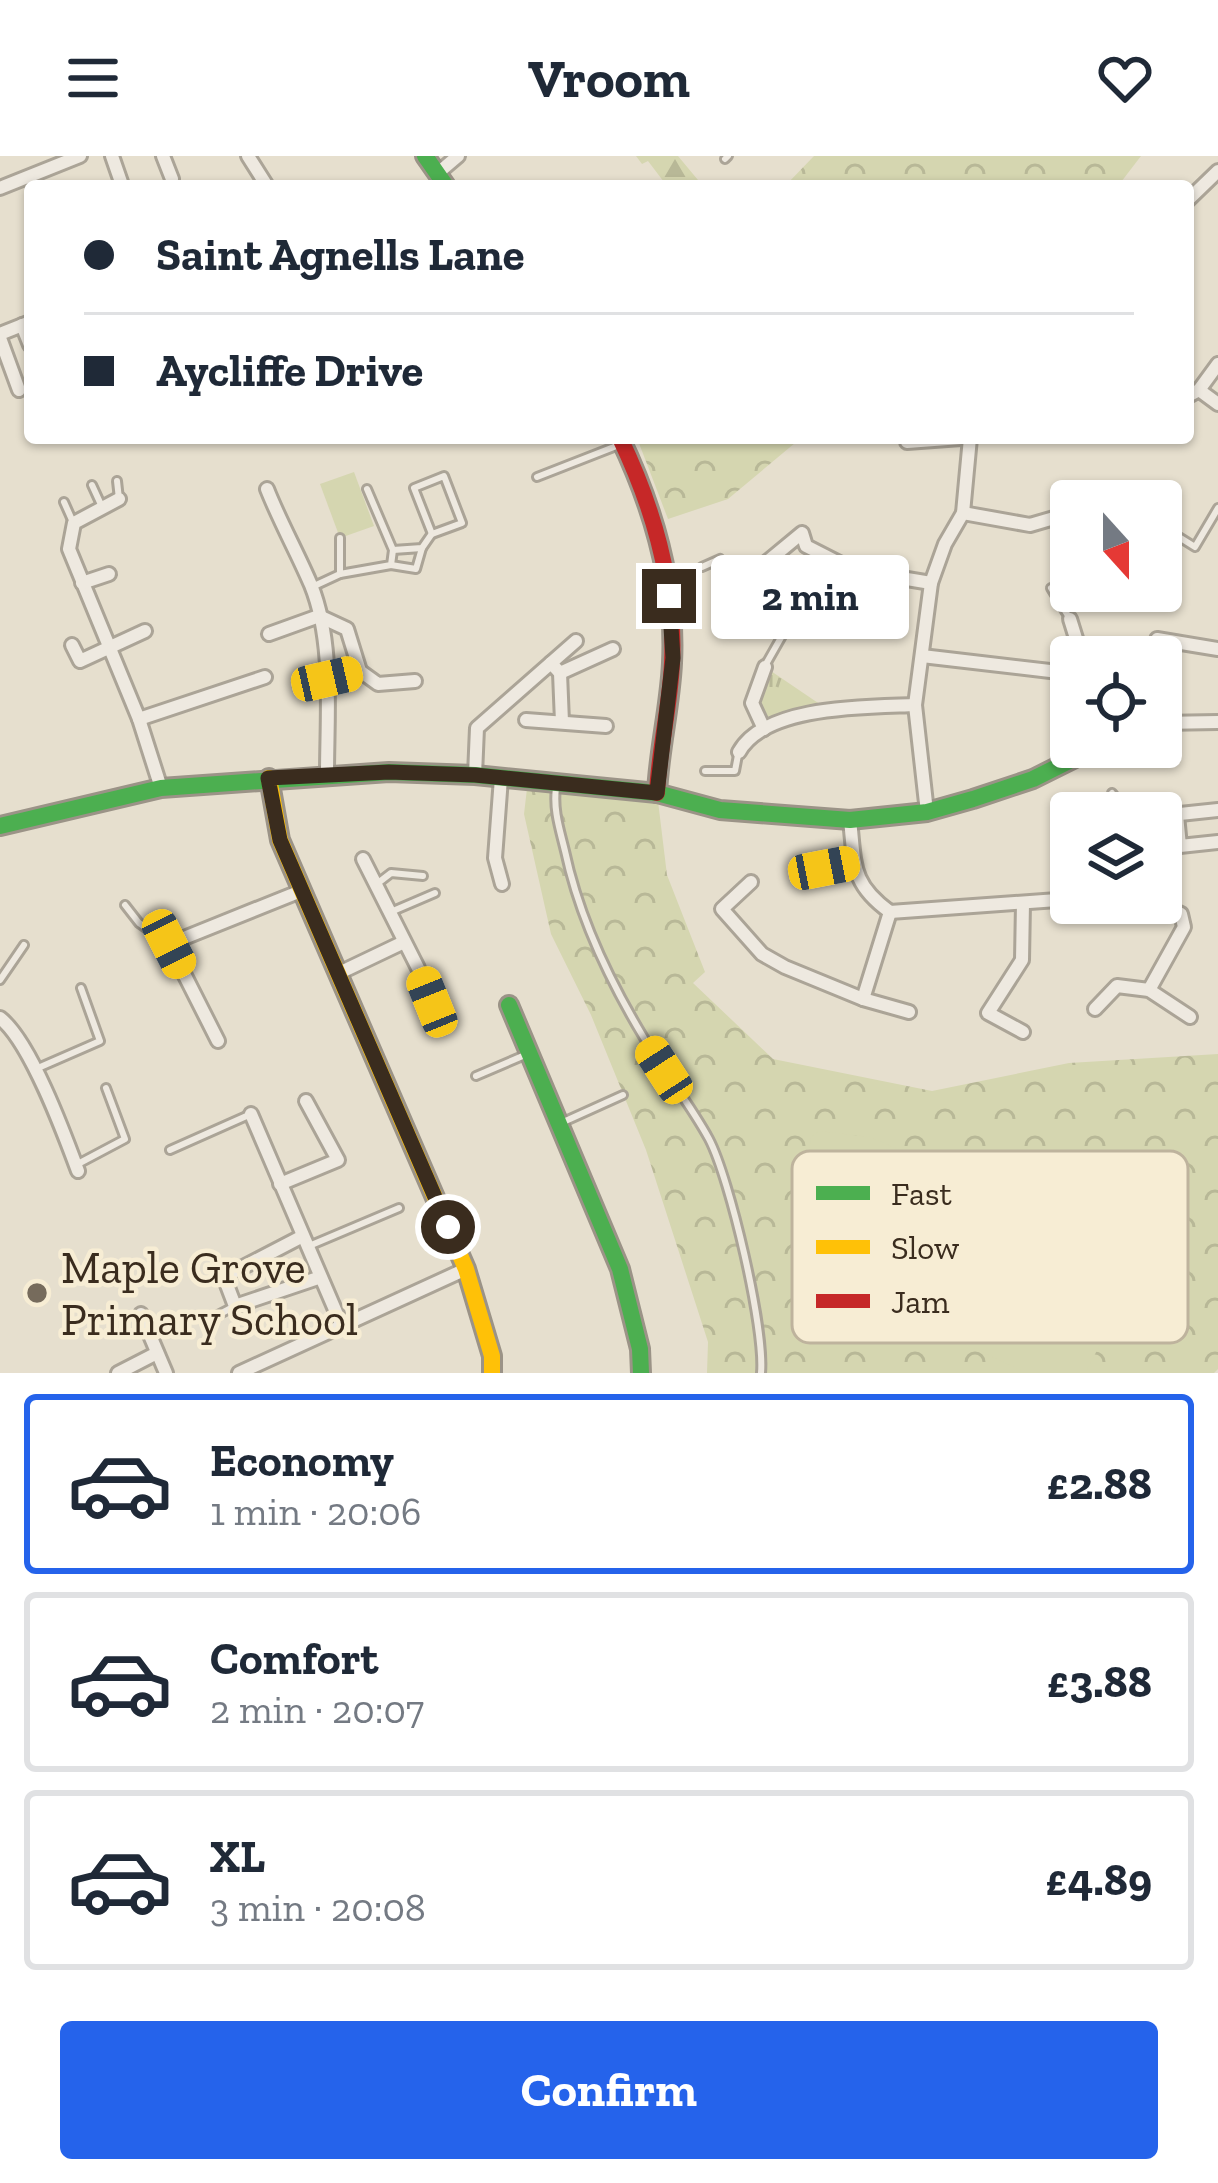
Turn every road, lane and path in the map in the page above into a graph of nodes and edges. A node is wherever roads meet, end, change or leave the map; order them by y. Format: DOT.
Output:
graph roads {
  1 [pos="80,156"];
  2 [pos="163,156"];
  3 [pos="425,156"];
  4 [pos="458,156"];
  5 [pos="1218,171"];
  6 [pos="172,179"];
  7 [pos="442,179"];
  8 [pos="0,188"];
  9 [pos="1194,194"];
  10 [pos="0,336"];
  11 [pos="1218,364"];
  12 [pos="19,390"];
  13 [pos="1194,393"];
  14 [pos="1218,404"];
  15 [pos="614,444"];
  16 [pos="622,444"];
  17 [pos="965,444"];
  18 [pos="537,477"];
  19 [pos="117,481"];
  20 [pos="92,485"];
  21 [pos="267,489"];
  22 [pos="368,489"];
  23 [pos="119,500"];
  24 [pos="64,502"];
  25 [pos="1218,508"];
  26 [pos="103,510"];
  27 [pos="963,513"];
  28 [pos="1050,519"];
  29 [pos="74,524"];
  30 [pos="432,534"];
  31 [pos="340,538"];
  32 [pos="1182,539"];
  33 [pos="422,548"];
  34 [pos="393,550"];
  35 [pos="391,566"];
  36 [pos="702,567"];
  37 [pos="109,574"];
  38 [pos="340,574"];
  39 [pos="750,576"];
  40 [pos="931,583"];
  41 [pos="82,584"];
  42 [pos="312,587"];
  43 [pos="1066,612"];
  44 [pos="319,616"];
  45 [pos="1070,619"];
  46 [pos="791,620"];
  47 [pos="146,631"];
  48 [pos="269,634"];
  49 [pos="1075,636"];
  50 [pos="575,641"];
  51 [pos="71,645"];
  52 [pos="1182,645"];
  53 [pos="108,649"];
  54 [pos="613,649"];
  55 [pos="1218,649"];
  56 [pos="922,656"];
  57 [pos="1050,667"];
  58 [pos="555,668"];
  59 [pos="764,668"];
  60 [pos="360,671"];
  61 [pos="265,677"];
  62 [pos="327,679"];
  63 [pos="416,681"];
  64 [pos="915,705"];
  65 [pos="139,719"];
  66 [pos="526,720"];
  67 [pos="562,722"];
  68 [pos="1218,722"];
  69 [pos="1182,723"];
  70 [pos="606,726"];
  71 [pos="764,729"];
  72 [pos="739,752"];
  73 [pos="1055,768"];
  74 [pos="705,771"];
  75 [pos="327,774"];
  76 [pos="475,775"];
  77 [pos="268,778"];
  78 [pos="501,778"];
  79 [pos="557,784"];
  80 [pos="161,788"];
  81 [pos="657,793"];
  82 [pos="1218,810"];
  83 [pos="927,812"];
  84 [pos="1182,814"];
  85 [pos="850,820"];
  86 [pos="0,826"];
  87 [pos="1218,842"];
  88 [pos="1182,846"];
  89 [pos="363,860"];
  90 [pos="854,862"];
  91 [pos="423,876"];
  92 [pos="812,877"];
  93 [pos="751,881"];
  94 [pos="502,884"];
  95 [pos="375,885"];
  96 [pos="302,891"];
  97 [pos="435,893"];
  98 [pos="1050,901"];
  99 [pos="1023,903"];
  100 [pos="125,905"];
  101 [pos="389,912"];
  102 [pos="890,912"];
  103 [pos="1182,918"];
  104 [pos="404,942"];
  105 [pos="169,944"];
  106 [pos="24,945"];
  107 [pos="418,968"];
  108 [pos="338,974"];
  109 [pos="0,980"];
  110 [pos="81,988"];
  111 [pos="1149,990"];
  112 [pos="863,999"];
  113 [pos="432,1002"];
  114 [pos="508,1005"];
  115 [pos="1095,1009"];
  116 [pos="909,1012"];
  117 [pos="1190,1017"];
  118 [pos="0,1018"];
  119 [pos="1023,1032"];
  120 [pos="218,1041"];
  121 [pos="528,1053"];
  122 [pos="35,1069"];
  123 [pos="476,1076"];
  124 [pos="106,1088"];
  125 [pos="623,1095"];
  126 [pos="306,1101"];
  127 [pos="251,1114"];
  128 [pos="557,1124"];
  129 [pos="170,1150"];
  130 [pos="77,1168"];
  131 [pos="280,1184"];
  132 [pos="399,1208"];
  133 [pos="303,1242"];
  134 [pos="466,1269"];
  135 [pos="319,1278"];
  136 [pos="235,1306"];
  137 [pos="141,1314"];
  138 [pos="216,1316"];
  139 [pos="342,1326"];
  140 [pos="157,1353"];
  141 [pos="118,1373"];
  142 [pos="166,1373"];
  143 [pos="239,1373"];
  144 [pos="492,1373"];
  145 [pos="641,1373"];
  146 [pos="761,1373"];
  1 -- 8 [label="street"];
  2 -- 6 [label="street"];
  3 -- 7 [label="street"];
  4 -- 7 [label="street"];
  5 -- 9 [label="street"];
  10 -- 12 [label="street"];
  11 -- 13 [label="street"];
  13 -- 14 [label="street"];
  15 -- 18 [label="lane"];
  16 -- 81 [label="street"];
  17 -- 27 [label="street"];
  19 -- 23 [label="lane"];
  20 -- 26 [label="lane"];
  21 -- 42 [label="street"];
  22 -- 34 [label="lane"];
  23 -- 26 [label="street"];
  24 -- 29 [label="lane"];
  25 -- 32 [label="lane"];
  26 -- 29 [label="street"];
  27 -- 28 [label="street"];
  27 -- 40 [label="street"];
  29 -- 41 [label="street"];
  30 -- 30 [label="lane"];
  30 -- 33 [label="lane"];
  31 -- 38 [label="lane"];
  33 -- 34 [label="lane"];
  33 -- 35 [label="lane"];
  34 -- 35 [label="lane"];
  35 -- 38 [label="lane"];
  36 -- 39 [label="lane"];
  37 -- 41 [label="street"];
  38 -- 42 [label="lane"];
  39 -- 40 [label="street"];
  40 -- 56 [label="street"];
  41 -- 53 [label="street"];
  42 -- 44 [label="street"];
  43 -- 45 [label="lane"];
  44 -- 48 [label="street"];
  44 -- 60 [label="street"];
  44 -- 62 [label="street"];
  45 -- 49 [label="street"];
  46 -- 59 [label="lane"];
  47 -- 53 [label="street"];
  50 -- 58 [label="street"];
  51 -- 53 [label="street"];
  52 -- 55 [label="street"];
  53 -- 65 [label="street"];
  54 -- 58 [label="street"];
  56 -- 57 [label="street"];
  56 -- 64 [label="street"];
  58 -- 67 [label="street"];
  58 -- 76 [label="street"];
  59 -- 71 [label="street"];
  60 -- 62 [label="street"];
  60 -- 63 [label="street"];
  61 -- 65 [label="street"];
  62 -- 75 [label="street"];
  64 -- 71 [label="street"];
  64 -- 83 [label="street"];
  65 -- 80 [label="street"];
  66 -- 67 [label="street"];
  67 -- 70 [label="street"];
  68 -- 69 [label="street"];
  71 -- 72 [label="street"];
  72 -- 74 [label="lane"];
  73 -- 83 [label="street"];
  75 -- 76 [label="street"];
  75 -- 77 [label="street"];
  76 -- 78 [label="street"];
  77 -- 80 [label="street"];
  77 -- 96 [label="street"];
  78 -- 79 [label="street"];
  78 -- 94 [label="street"];
  79 -- 81 [label="street"];
  79 -- 146 [label="lane"];
  80 -- 86 [label="street"];
  81 -- 85 [label="street"];
  82 -- 84 [label="street"];
  83 -- 85 [label="street"];
  85 -- 90 [label="street"];
  87 -- 88 [label="street"];
  89 -- 95 [label="street"];
  90 -- 92 [label="lane"];
  90 -- 102 [label="street"];
  91 -- 95 [label="lane"];
  93 -- 112 [label="street"];
  95 -- 101 [label="street"];
  96 -- 105 [label="street"];
  96 -- 108 [label="street"];
  97 -- 101 [label="lane"];
  98 -- 99 [label="street"];
  99 -- 102 [label="street"];
  99 -- 119 [label="street"];
  100 -- 105 [label="lane"];
  101 -- 104 [label="street"];
  102 -- 112 [label="street"];
  103 -- 111 [label="street"];
  104 -- 107 [label="street"];
  104 -- 108 [label="street"];
  105 -- 120 [label="street"];
  106 -- 109 [label="lane"];
  107 -- 113 [label="lane"];
  108 -- 134 [label="street"];
  110 -- 122 [label="lane"];
  111 -- 115 [label="street"];
  111 -- 117 [label="street"];
  112 -- 116 [label="street"];
  114 -- 121 [label="street"];
  118 -- 122 [label="street"];
  121 -- 123 [label="lane"];
  121 -- 128 [label="street"];
  122 -- 130 [label="street"];
  124 -- 130 [label="lane"];
  125 -- 128 [label="lane"];
  126 -- 131 [label="street"];
  127 -- 129 [label="lane"];
  127 -- 131 [label="street"];
  128 -- 145 [label="street"];
  131 -- 133 [label="street"];
  132 -- 133 [label="lane"];
  133 -- 135 [label="street"];
  133 -- 136 [label="street"];
  134 -- 139 [label="street"];
  134 -- 144 [label="street"];
  135 -- 136 [label="street"];
  135 -- 139 [label="street"];
  136 -- 138 [label="lane"];
  137 -- 140 [label="street"];
  139 -- 143 [label="street"];
  140 -- 141 [label="street"];
  140 -- 142 [label="street"];
}
